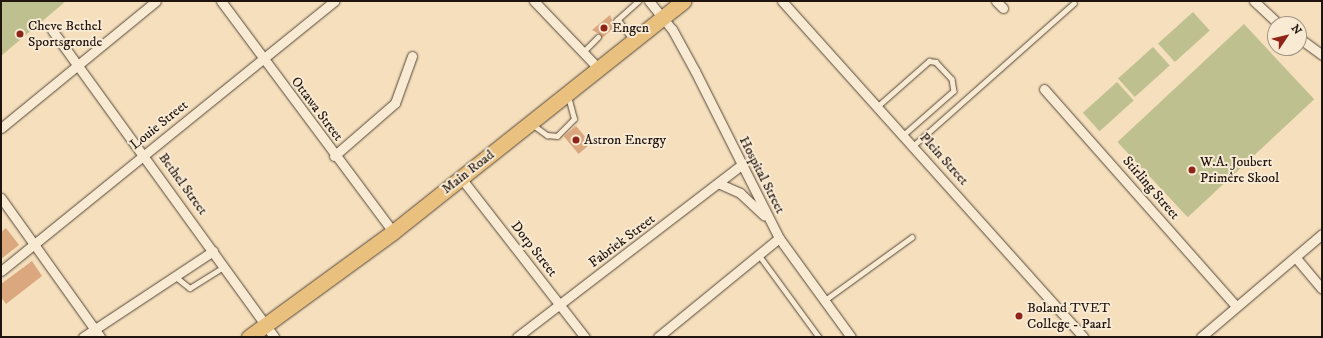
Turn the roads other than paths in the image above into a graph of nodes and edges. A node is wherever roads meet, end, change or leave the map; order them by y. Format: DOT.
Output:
graph roads {
  1 [pos="156,1"];
  2 [pos="220,1"];
  3 [pos="334,1"];
  4 [pos="534,1"];
  5 [pos="638,1"];
  6 [pos="649,1"];
  7 [pos="683,1"];
  8 [pos="996,1"];
  9 [pos="1254,1"];
  10 [pos="784,2"];
  11 [pos="1074,3"];
  12 [pos="1003,8"];
  13 [pos="1270,16"];
  14 [pos="663,17"];
  15 [pos="52,30"];
  16 [pos="598,37"];
  17 [pos="634,42"];
  18 [pos="1307,44"];
  19 [pos="583,52"];
  20 [pos="1322,55"];
  21 [pos="412,56"];
  22 [pos="262,59"];
  23 [pos="78,65"];
  24 [pos="600,70"];
  25 [pos="1044,88"];
  26 [pos="568,95"];
  27 [pos="878,106"];
  28 [pos="531,123"];
  29 [pos="1,128"];
  30 [pos="904,135"];
  31 [pos="914,146"];
  32 [pos="144,155"];
  33 [pos="334,156"];
  34 [pos="741,165"];
  35 [pos="461,178"];
  36 [pos="720,184"];
  37 [pos="1,198"];
  38 [pos="770,222"];
  39 [pos="393,232"];
  40 [pos="1322,234"];
  41 [pos="912,237"];
  42 [pos="779,238"];
  43 [pos="36,244"];
  44 [pos="213,250"];
  45 [pos="759,255"];
  46 [pos="1296,258"];
  47 [pos="224,267"];
  48 [pos="1,271"];
  49 [pos="175,276"];
  50 [pos="1322,289"];
  51 [pos="824,300"];
  52 [pos="560,305"];
  53 [pos="1236,306"];
  54 [pos="265,325"];
  55 [pos="97,333"];
  56 [pos="83,337"];
  57 [pos="249,337"];
  58 [pos="274,337"];
  59 [pos="517,337"];
  60 [pos="585,337"];
  61 [pos="658,337"];
  62 [pos="819,337"];
  63 [pos="851,337"];
  64 [pos="1083,337"];
  65 [pos="1200,337"];
  1 -- 23 [label="street"];
  2 -- 22 [label="street, Ottawa Street"];
  3 -- 22 [label="street, Louie Street"];
  4 -- 19 [label="street"];
  5 -- 17 [label="lane"];
  6 -- 14 [label="street, Hospital Street"];
  7 -- 14 [label="main road, Main Road"];
  8 -- 12 [label="street"];
  9 -- 13 [label="street"];
  10 -- 27 [label="street, Plein Street"];
  11 -- 31 [label="lane"];
  14 -- 17 [label="main road, Main Road"];
  14 -- 34 [label="street, Hospital Street"];
  15 -- 23 [label="street, Bethel Street"];
  16 -- 19 [label="lane"];
  17 -- 24 [label="main road, Main Road"];
  18 -- 20 [label="street"];
  19 -- 24 [label="street"];
  21 -- 33 [label="street"];
  22 -- 32 [label="street, Louie Street"];
  22 -- 33 [label="street, Ottawa Street"];
  23 -- 29 [label="street"];
  23 -- 32 [label="street, Bethel Street"];
  24 -- 26 [label="main road, Main Road"];
  25 -- 53 [label="street, Stirling Street"];
  26 -- 28 [label="main road, Main Road"];
  26 -- 28 [label="lane"];
  27 -- 30 [label="street, Plein Street"];
  27 -- 30 [label="lane"];
  28 -- 35 [label="main road, Main Road"];
  30 -- 31 [label="street, Plein Street"];
  31 -- 64 [label="street, Plein Street"];
  32 -- 43 [label="street, Louie Street"];
  32 -- 44 [label="street, Bethel Street"];
  33 -- 39 [label="street, Ottawa Street"];
  34 -- 36 [label="street, Fabriek Street"];
  34 -- 38 [label="street, Hospital Street"];
  35 -- 39 [label="main road, Main Road"];
  35 -- 52 [label="street, Dorp Street"];
  36 -- 38 [label="street"];
  36 -- 52 [label="street, Fabriek Street"];
  37 -- 43 [label="street"];
  38 -- 42 [label="street, Hospital Street"];
  39 -- 54 [label="main road, Main Road"];
  40 -- 46 [label="street"];
  41 -- 51 [label="lane"];
  42 -- 45 [label="street"];
  42 -- 51 [label="street, Hospital Street"];
  43 -- 48 [label="street, Louie Street"];
  43 -- 55 [label="street"];
  44 -- 47 [label="street, Bethel Street"];
  44 -- 49 [label="street"];
  45 -- 61 [label="street"];
  45 -- 62 [label="lane"];
  46 -- 50 [label="street"];
  46 -- 53 [label="street"];
  47 -- 49 [label="lane"];
  47 -- 54 [label="street, Bethel Street"];
  49 -- 55 [label="street"];
  51 -- 63 [label="street, Hospital Street"];
  52 -- 59 [label="street, Fabriek Street"];
  52 -- 60 [label="street, Dorp Street"];
  53 -- 65 [label="street"];
  54 -- 57 [label="main road, Main Road"];
  54 -- 58 [label="street, Bethel Street"];
  55 -- 56 [label="street"];
}
